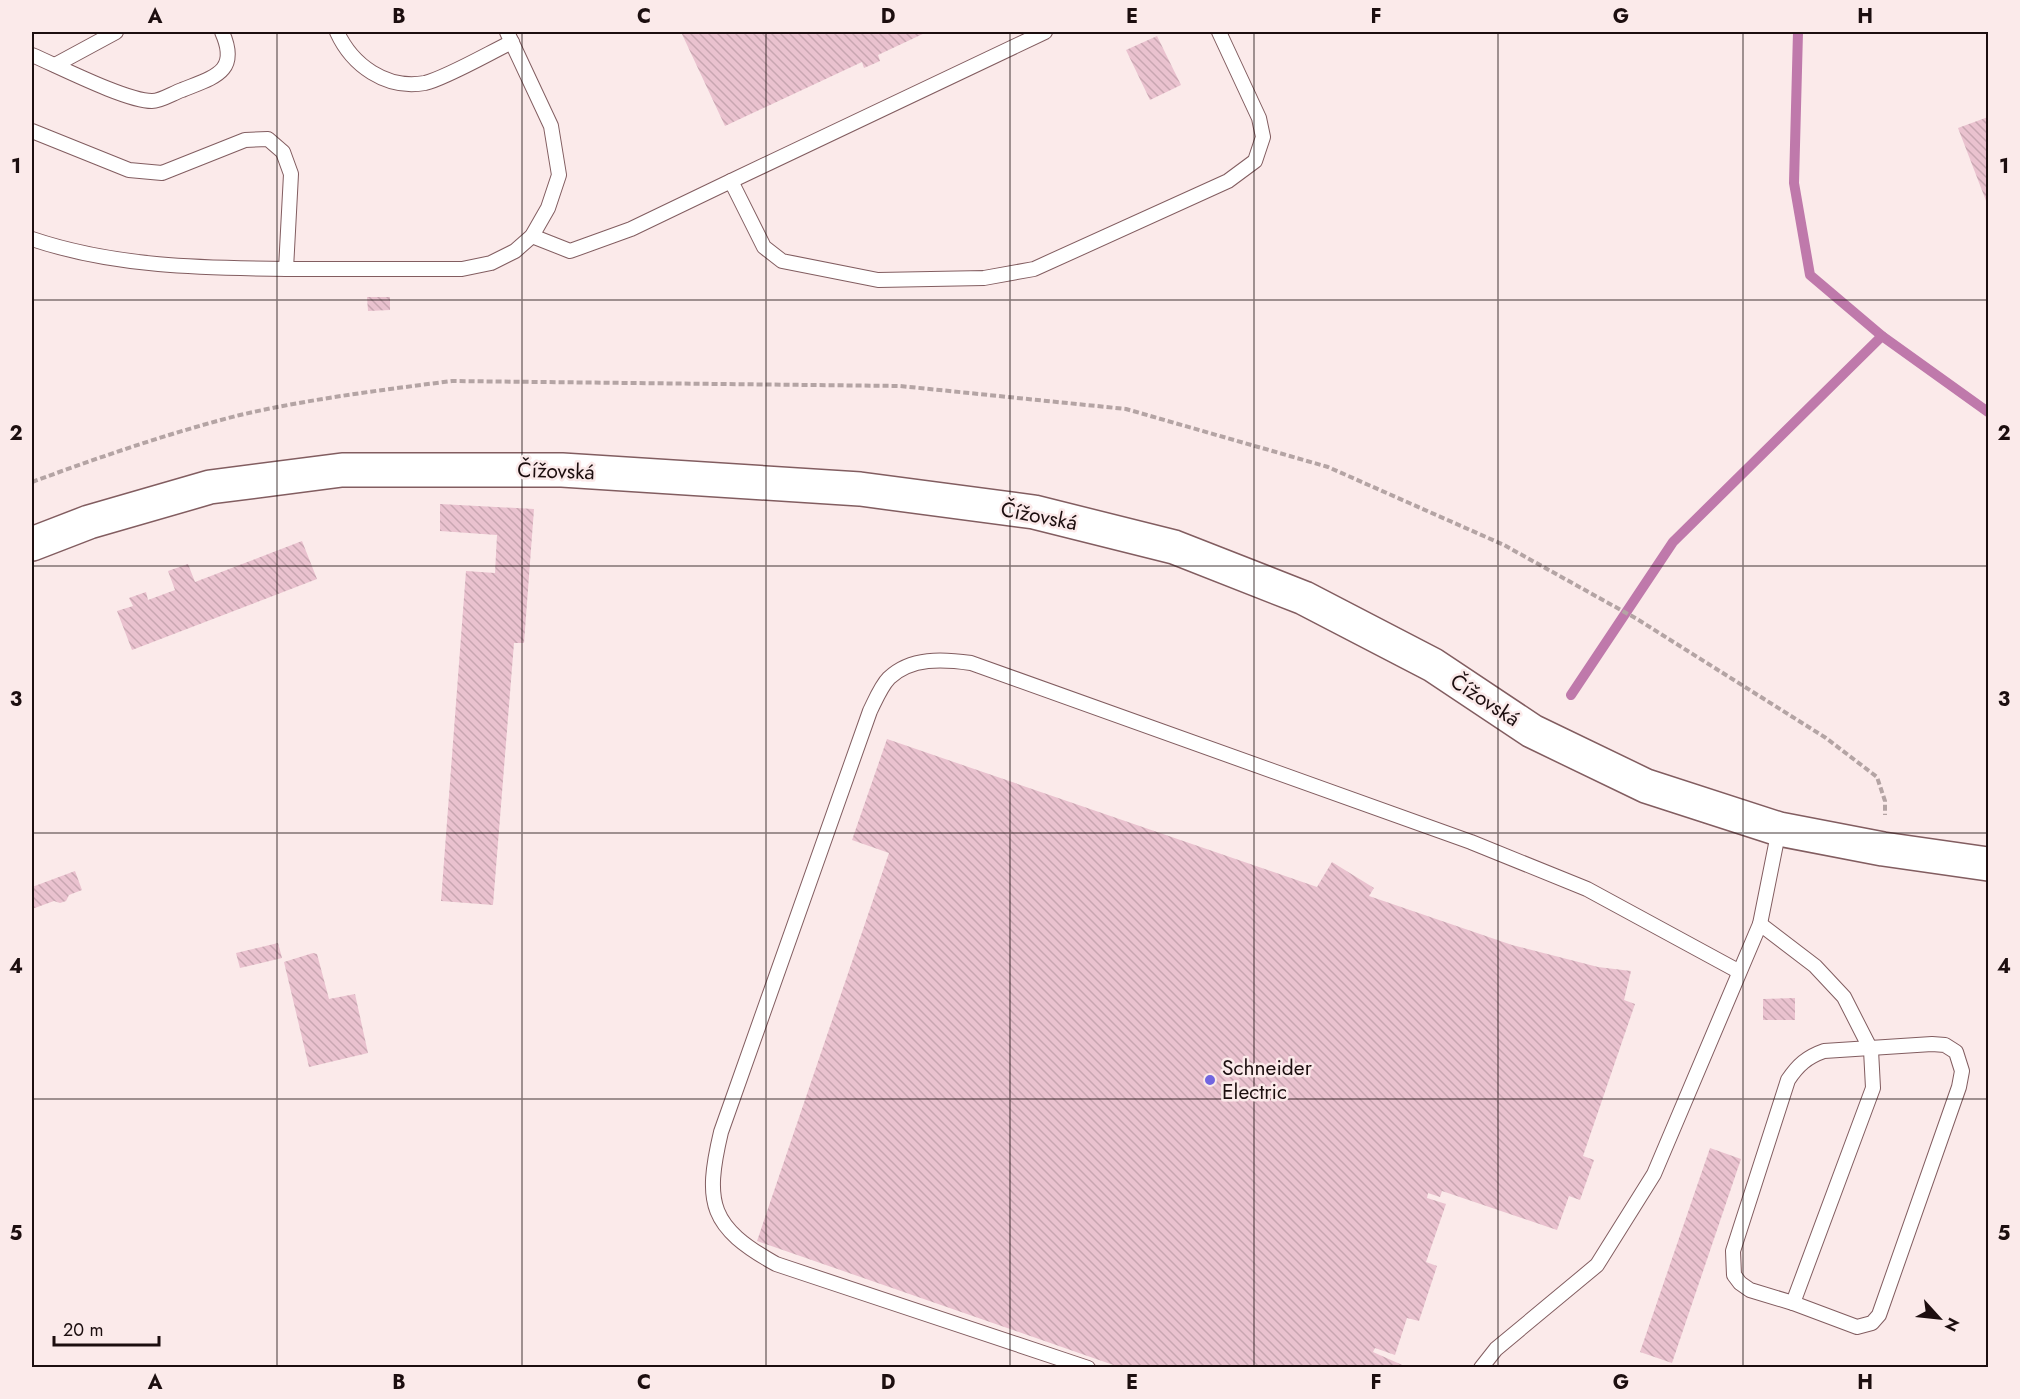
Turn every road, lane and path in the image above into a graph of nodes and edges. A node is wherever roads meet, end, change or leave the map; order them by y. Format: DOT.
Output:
graph roads {
  1 [pos="116,32"];
  2 [pos="222,32"];
  3 [pos="337,32"];
  4 [pos="1045,32"];
  5 [pos="1219,32"];
  6 [pos="510,37"];
  7 [pos="32,55"];
  8 [pos="55,65"];
  9 [pos="32,131"];
  10 [pos="731,181"];
  11 [pos="532,236"];
  12 [pos="32,239"];
  13 [pos="286,269"];
  14 [pos="32,544"];
  15 [pos="1779,829"];
  16 [pos="1989,864"];
  17 [pos="1760,924"];
  18 [pos="1738,972"];
  19 [pos="1871,1050"];
  20 [pos="1793,1303"];
  21 [pos="1088,1368"];
  22 [pos="1481,1368"];
  1 -- 8 [label="lane"];
  2 -- 8 [label="lane"];
  3 -- 6 [label="lane"];
  4 -- 10 [label="lane"];
  5 -- 10 [label="lane"];
  6 -- 11 [label="lane"];
  7 -- 8 [label="lane"];
  9 -- 13 [label="lane"];
  10 -- 11 [label="lane"];
  11 -- 13 [label="lane"];
  12 -- 13 [label="lane"];
  14 -- 15 [label="street, Čížovská"];
  15 -- 16 [label="street, Čížovská"];
  15 -- 17 [label="lane"];
  17 -- 18 [label="lane"];
  17 -- 19 [label="lane"];
  18 -- 21 [label="lane"];
  18 -- 22 [label="lane"];
  19 -- 20 [label="lane"];
  19 -- 20 [label="lane"];
  19 -- 20 [label="lane"];
}
